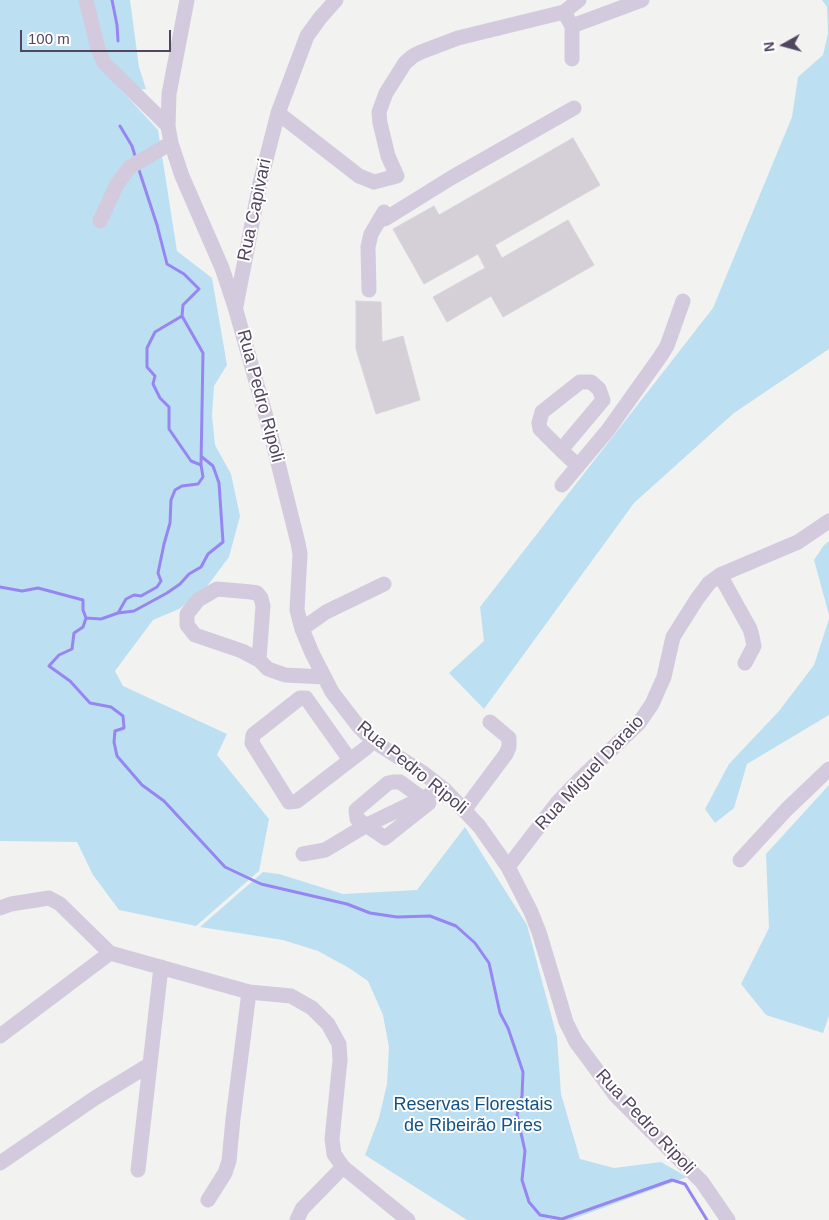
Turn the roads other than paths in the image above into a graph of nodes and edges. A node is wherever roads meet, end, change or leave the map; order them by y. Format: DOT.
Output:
graph roads {
  1 [pos="86,0"];
  2 [pos="187,0"];
  3 [pos="336,0"];
  4 [pos="579,0"];
  5 [pos="642,0"];
  6 [pos="564,12"];
  7 [pos="572,26"];
  8 [pos="572,59"];
  9 [pos="574,108"];
  10 [pos="278,113"];
  11 [pos="168,126"];
  12 [pos="171,143"];
  13 [pos="100,222"];
  14 [pos="369,290"];
  15 [pos="683,302"];
  16 [pos="235,308"];
  17 [pos="561,450"];
  18 [pos="578,466"];
  19 [pos="562,484"];
  20 [pos="829,521"];
  21 [pos="720,575"];
  22 [pos="384,584"];
  23 [pos="302,629"];
  24 [pos="259,660"];
  25 [pos="746,663"];
  26 [pos="324,677"];
  27 [pos="490,722"];
  28 [pos="373,741"];
  29 [pos="350,760"];
  30 [pos="829,769"];
  31 [pos="445,790"];
  32 [pos="423,798"];
  33 [pos="465,809"];
  34 [pos="365,826"];
  35 [pos="303,854"];
  36 [pos="740,860"];
  37 [pos="508,867"];
  38 [pos="0,908"];
  39 [pos="110,953"];
  40 [pos="161,967"];
  41 [pos="249,992"];
  42 [pos="0,1036"];
  43 [pos="149,1065"];
  44 [pos="0,1163"];
  45 [pos="343,1167"];
  46 [pos="138,1170"];
  47 [pos="208,1200"];
  48 [pos="297,1220"];
  49 [pos="408,1220"];
  50 [pos="728,1220"];
  1 -- 11 [label="street"];
  2 -- 11 [label="street, Rua Pedro Ripoli"];
  3 -- 10 [label="street, Rua Capivari"];
  4 -- 6 [label="street"];
  5 -- 7 [label="street"];
  6 -- 7 [label="street"];
  6 -- 10 [label="street"];
  7 -- 8 [label="street"];
  9 -- 14 [label="street"];
  10 -- 16 [label="street, Rua Capivari"];
  11 -- 12 [label="street, Rua Pedro Ripoli"];
  12 -- 13 [label="street"];
  12 -- 16 [label="street, Rua Pedro Ripoli"];
  15 -- 18 [label="street"];
  16 -- 23 [label="street, Rua Pedro Ripoli"];
  17 -- 17 [label="street"];
  17 -- 18 [label="street"];
  18 -- 19 [label="street"];
  20 -- 21 [label="street, Rua Miguel Daraio"];
  21 -- 25 [label="street"];
  21 -- 37 [label="street, Rua Miguel Daraio"];
  22 -- 23 [label="street"];
  23 -- 26 [label="street, Rua Pedro Ripoli"];
  24 -- 24 [label="street"];
  24 -- 26 [label="street"];
  26 -- 28 [label="street, Rua Pedro Ripoli"];
  27 -- 33 [label="street"];
  28 -- 29 [label="street"];
  28 -- 31 [label="street, Rua Pedro Ripoli"];
  29 -- 29 [label="street"];
  30 -- 36 [label="street"];
  31 -- 32 [label="street"];
  31 -- 33 [label="street, Rua Pedro Ripoli"];
  32 -- 34 [label="street"];
  32 -- 34 [label="street"];
  33 -- 37 [label="street, Rua Pedro Ripoli"];
  34 -- 35 [label="street"];
  37 -- 50 [label="street, Rua Pedro Ripoli"];
  38 -- 39 [label="street"];
  39 -- 40 [label="street"];
  39 -- 42 [label="street"];
  40 -- 41 [label="street"];
  40 -- 43 [label="street"];
  41 -- 45 [label="street"];
  41 -- 47 [label="street"];
  43 -- 44 [label="street"];
  43 -- 46 [label="street"];
  45 -- 48 [label="street"];
  45 -- 49 [label="street"];
}
